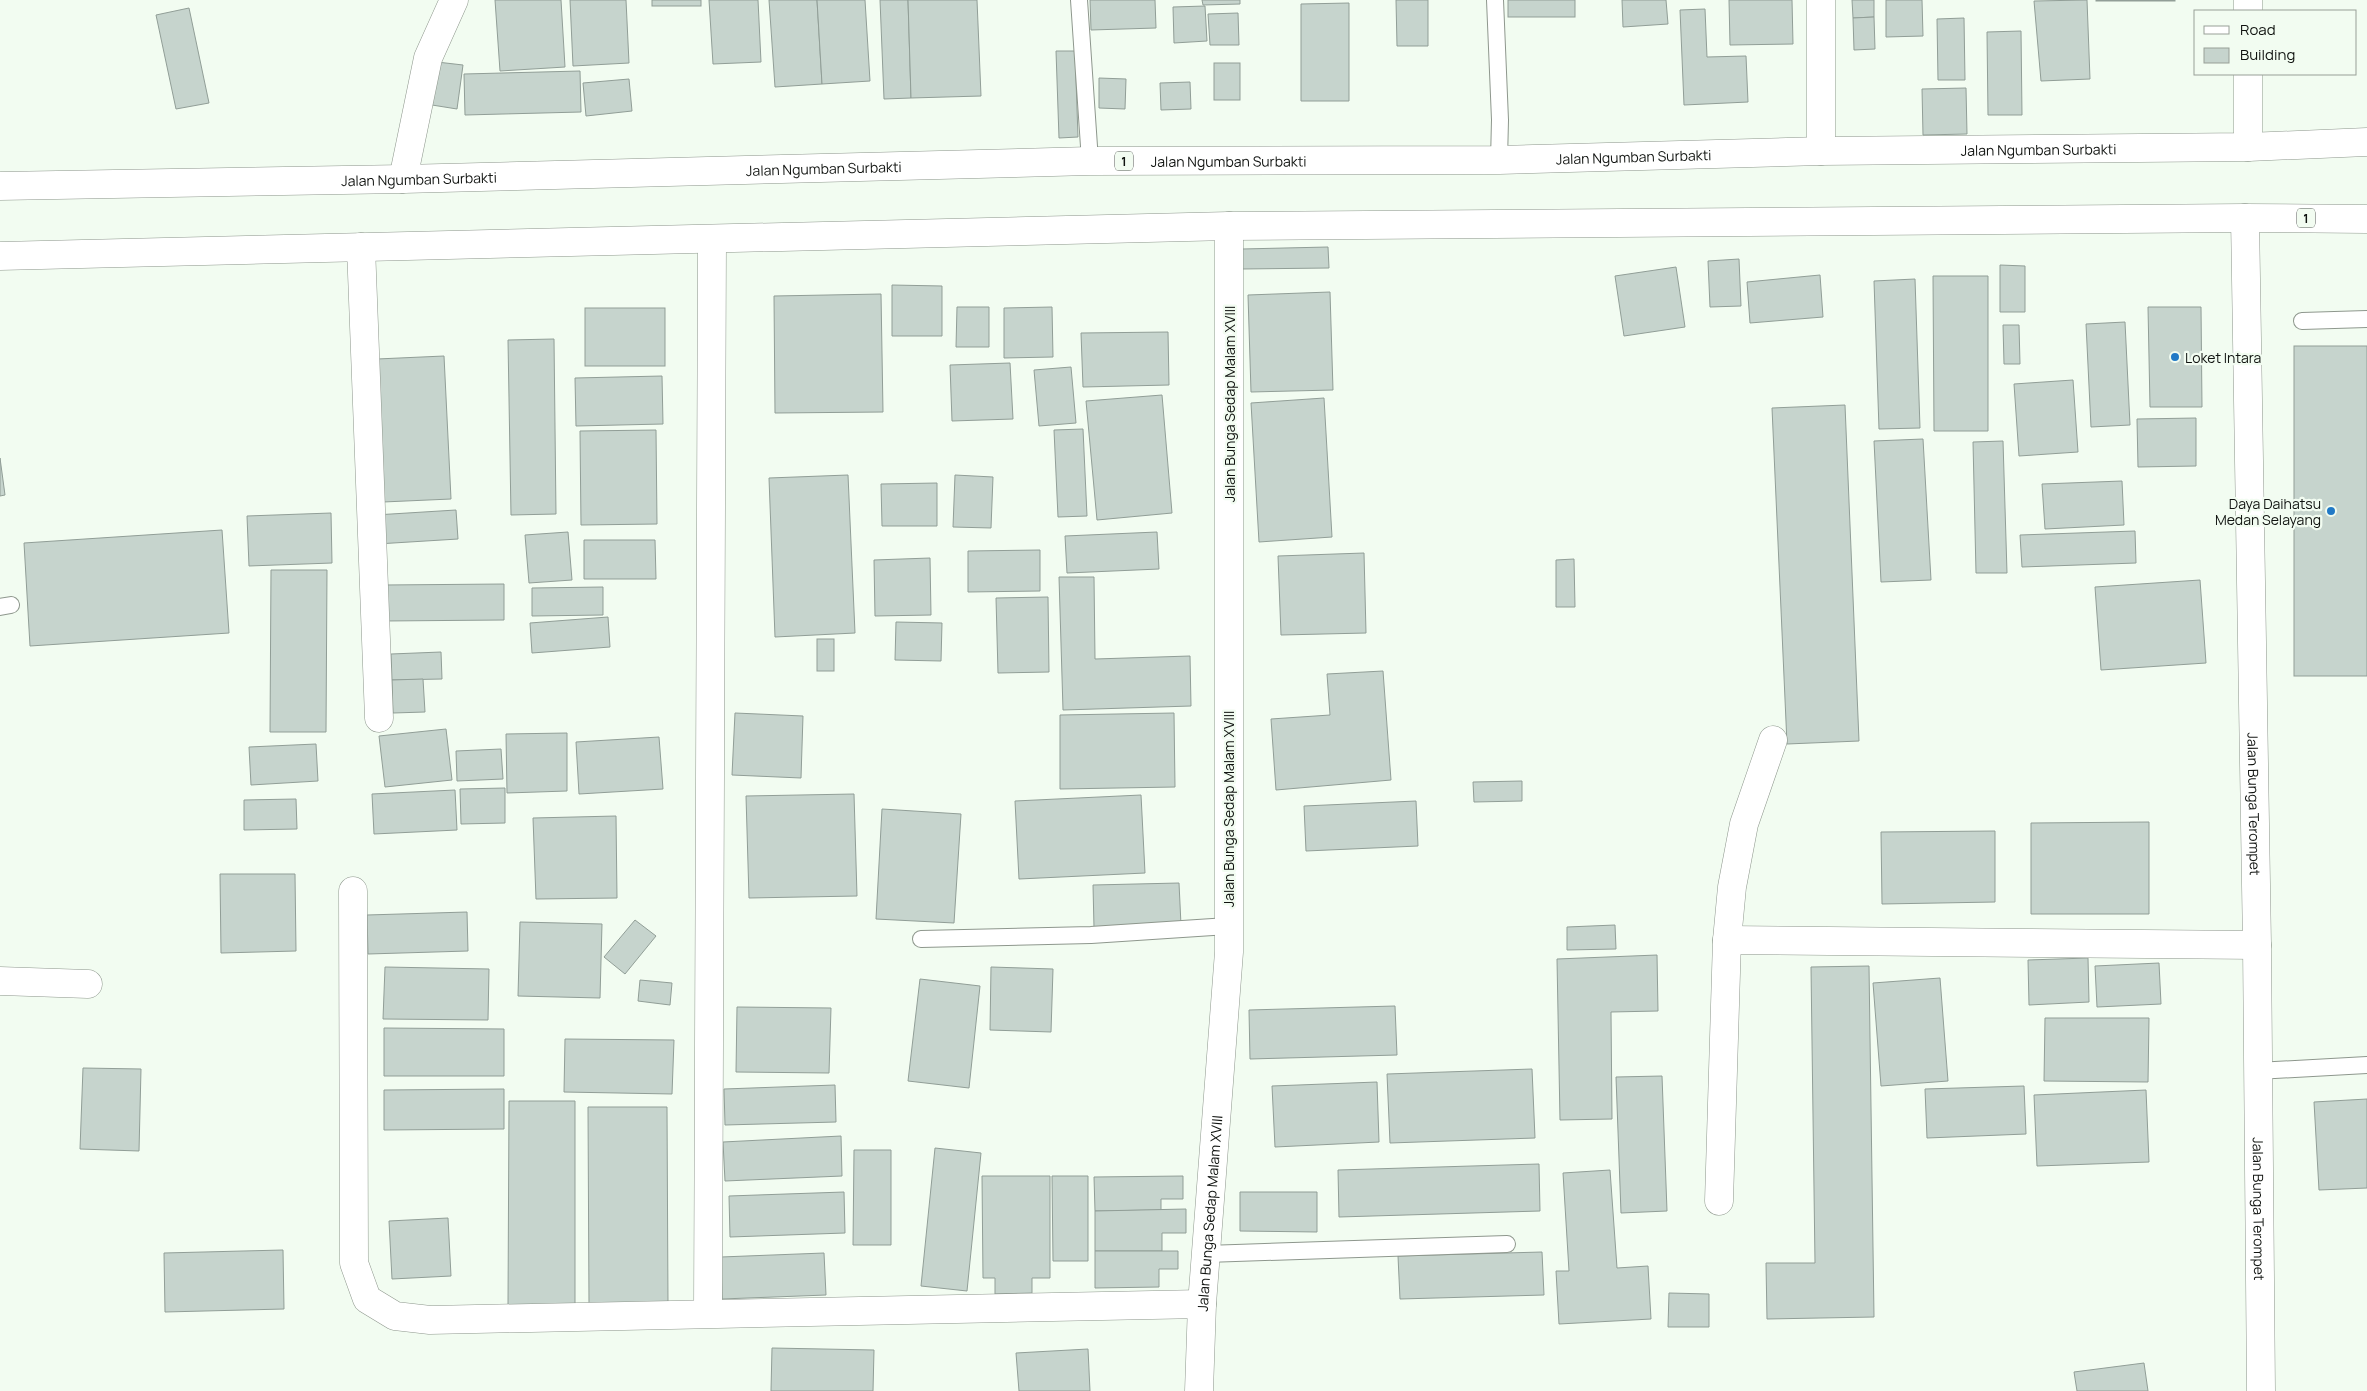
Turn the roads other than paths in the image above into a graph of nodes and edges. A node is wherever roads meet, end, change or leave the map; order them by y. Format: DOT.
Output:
graph roads {
  1 [pos="454,0"];
  2 [pos="1079,0"];
  3 [pos="1495,0"];
  4 [pos="1821,0"];
  5 [pos="2248,75"];
  6 [pos="2367,142"];
  7 [pos="2248,146"];
  8 [pos="1821,152"];
  9 [pos="1499,160"];
  10 [pos="1090,161"];
  11 [pos="404,179"];
  12 [pos="0,186"];
  13 [pos="2245,218"];
  14 [pos="2367,219"];
  15 [pos="1229,226"];
  16 [pos="712,239"];
  17 [pos="361,247"];
  18 [pos="0,256"];
  19 [pos="2367,319"];
  20 [pos="2302,321"];
  21 [pos="379,718"];
  22 [pos="1773,740"];
  23 [pos="353,891"];
  24 [pos="1228,926"];
  25 [pos="921,939"];
  26 [pos="1726,940"];
  27 [pos="2257,945"];
  28 [pos="0,980"];
  29 [pos="88,984"];
  30 [pos="2367,1065"];
  31 [pos="2257,1071"];
  32 [pos="1719,1201"];
  33 [pos="1507,1244"];
  34 [pos="1206,1254"];
  35 [pos="1202,1304"];
  36 [pos="708,1313"];
  37 [pos="1200,1391"];
  38 [pos="2261,1391"];
  1 -- 11 [label="main road"];
  2 -- 10 [label="lane"];
  3 -- 9 [label="lane"];
  4 -- 8 [label="main road"];
  5 -- 7 [label="main road"];
  6 -- 7 [label="main road, Jalan Ngumban Surbakti / 1"];
  7 -- 8 [label="main road, Jalan Ngumban Surbakti / 1"];
  8 -- 9 [label="main road, Jalan Ngumban Surbakti / 1"];
  9 -- 10 [label="main road, Jalan Ngumban Surbakti / 1"];
  10 -- 11 [label="main road, Jalan Ngumban Surbakti / 1"];
  11 -- 12 [label="main road, Jalan Ngumban Surbakti / 1"];
  13 -- 14 [label="main road, 1"];
  13 -- 15 [label="main road, 1"];
  13 -- 27 [label="main road, Jalan Bunga Terompet"];
  15 -- 16 [label="main road, 1"];
  15 -- 24 [label="main road, Jalan Bunga Sedap Malam XVIII"];
  16 -- 17 [label="main road, 1"];
  16 -- 36 [label="main road"];
  17 -- 18 [label="main road, 1"];
  17 -- 21 [label="main road"];
  19 -- 20 [label="lane"];
  22 -- 26 [label="main road"];
  23 -- 36 [label="main road"];
  24 -- 25 [label="lane"];
  24 -- 34 [label="main road, Jalan Bunga Sedap Malam XVIII"];
  26 -- 27 [label="main road"];
  26 -- 32 [label="main road"];
  27 -- 31 [label="main road, Jalan Bunga Terompet"];
  28 -- 29 [label="main road"];
  30 -- 31 [label="lane"];
  31 -- 38 [label="main road, Jalan Bunga Terompet"];
  33 -- 34 [label="lane"];
  34 -- 35 [label="main road, Jalan Bunga Sedap Malam XVIII"];
  35 -- 36 [label="main road"];
  35 -- 37 [label="main road, Jalan Bunga Sedap Malam XVIII"];
}
